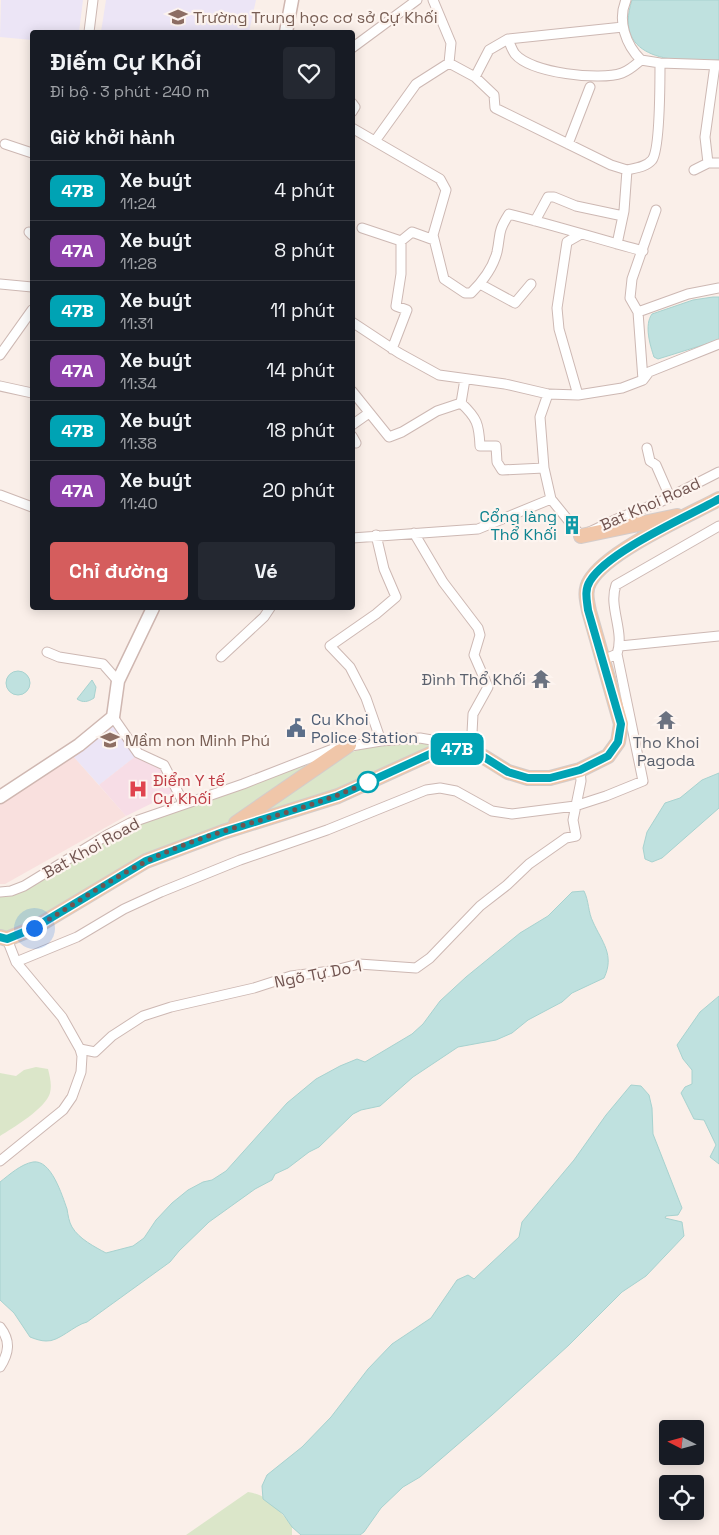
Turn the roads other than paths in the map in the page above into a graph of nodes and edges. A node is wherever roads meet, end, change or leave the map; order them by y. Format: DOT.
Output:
graph roads {
  1 [pos="93,0"];
  2 [pos="292,0"];
  3 [pos="417,0"];
  4 [pos="432,0"];
  5 [pos="626,0"];
  6 [pos="623,27"];
  7 [pos="89,30"];
  8 [pos="286,30"];
  9 [pos="508,39"];
  10 [pos="355,46"];
  11 [pos="642,60"];
  12 [pos="449,63"];
  13 [pos="660,63"];
  14 [pos="717,65"];
  15 [pos="475,77"];
  16 [pos="590,87"];
  17 [pos="355,130"];
  18 [pos="375,141"];
  19 [pos="5,144"];
  20 [pos="568,144"];
  21 [pos="30,151"];
  22 [pos="708,163"];
  23 [pos="719,163"];
  24 [pos="627,170"];
  25 [pos="694,170"];
  26 [pos="656,210"];
  27 [pos="623,216"];
  28 [pos="535,221"];
  29 [pos="362,228"];
  30 [pos="581,234"];
  31 [pos="434,240"];
  32 [pos="401,241"];
  33 [pos="617,244"];
  34 [pos="643,251"];
  35 [pos="0,284"];
  36 [pos="480,284"];
  37 [pos="531,284"];
  38 [pos="30,287"];
  39 [pos="719,288"];
  40 [pos="638,312"];
  41 [pos="30,313"];
  42 [pos="355,324"];
  43 [pos="719,344"];
  44 [pos="392,349"];
  45 [pos="0,355"];
  46 [pos="465,379"];
  47 [pos="643,380"];
  48 [pos="0,386"];
  49 [pos="30,393"];
  50 [pos="548,394"];
  51 [pos="355,395"];
  52 [pos="578,395"];
  53 [pos="461,403"];
  54 [pos="369,413"];
  55 [pos="355,423"];
  56 [pos="646,448"];
  57 [pos="544,468"];
  58 [pos="719,472"];
  59 [pos="0,495"];
  60 [pos="670,498"];
  61 [pos="551,499"];
  62 [pos="719,499"];
  63 [pos="30,506"];
  64 [pos="695,512"];
  65 [pos="719,526"];
  66 [pos="414,533"];
  67 [pos="376,535"];
  68 [pos="581,536"];
  69 [pos="355,538"];
  70 [pos="152,610"];
  71 [pos="269,610"];
  72 [pos="719,636"];
  73 [pos="619,650"];
  74 [pos="47,652"];
  75 [pos="221,657"];
  76 [pos="603,660"];
  77 [pos="118,681"];
  78 [pos="113,716"];
  79 [pos="381,741"];
  80 [pos="348,746"];
  81 [pos="471,752"];
  82 [pos="580,770"];
  83 [pos="0,797"];
  84 [pos="184,804"];
  85 [pos="575,806"];
  86 [pos="223,832"];
  87 [pos="0,892"];
  88 [pos="3,938"];
  89 [pos="16,962"];
  90 [pos="80,1049"];
  91 [pos="0,1161"];
  92 [pos="0,1328"];
  93 [pos="0,1366"];
  1 -- 7 [label="street"];
  2 -- 8 [label="street"];
  3 -- 10 [label="street"];
  4 -- 12 [label="street"];
  5 -- 6 [label="street"];
  6 -- 9 [label="street"];
  6 -- 11 [label="street"];
  9 -- 11 [label="street"];
  9 -- 15 [label="street"];
  11 -- 13 [label="street"];
  12 -- 15 [label="street"];
  12 -- 18 [label="street"];
  13 -- 14 [label="street"];
  13 -- 24 [label="street"];
  14 -- 22 [label="street"];
  15 -- 20 [label="street"];
  16 -- 20 [label="street"];
  17 -- 18 [label="street"];
  18 -- 31 [label="street"];
  19 -- 21 [label="street"];
  20 -- 24 [label="street"];
  22 -- 23 [label="street"];
  22 -- 25 [label="street"];
  24 -- 27 [label="street"];
  26 -- 34 [label="street"];
  27 -- 28 [label="street"];
  27 -- 33 [label="street"];
  28 -- 30 [label="street"];
  28 -- 36 [label="street"];
  29 -- 32 [label="street"];
  30 -- 33 [label="street"];
  30 -- 52 [label="street"];
  31 -- 32 [label="street"];
  31 -- 36 [label="street"];
  32 -- 44 [label="street"];
  33 -- 34 [label="street"];
  34 -- 40 [label="street"];
  35 -- 38 [label="street"];
  36 -- 37 [label="street"];
  39 -- 40 [label="street"];
  40 -- 47 [label="street"];
  41 -- 45 [label="street"];
  42 -- 44 [label="street"];
  43 -- 47 [label="street"];
  44 -- 46 [label="street"];
  46 -- 50 [label="street"];
  46 -- 53 [label="street"];
  47 -- 52 [label="street"];
  48 -- 49 [label="street"];
  50 -- 52 [label="street"];
  50 -- 57 [label="street"];
  51 -- 54 [label="street"];
  53 -- 54 [label="street"];
  53 -- 57 [label="street"];
  54 -- 55 [label="street"];
  56 -- 60 [label="street"];
  57 -- 61 [label="street"];
  58 -- 60 [label="street, Bat Khoi Road"];
  59 -- 63 [label="street"];
  60 -- 68 [label="street, Bat Khoi Road"];
  61 -- 66 [label="street"];
  61 -- 68 [label="street"];
  62 -- 64 [label="main road"];
  64 -- 68 [label="main road"];
  64 -- 76 [label="main road"];
  65 -- 73 [label="street"];
  66 -- 67 [label="street"];
  66 -- 81 [label="street"];
  67 -- 69 [label="street"];
  67 -- 79 [label="street"];
  70 -- 77 [label="street"];
  71 -- 75 [label="street"];
  72 -- 73 [label="street"];
  73 -- 76 [label="street"];
  73 -- 85 [label="street"];
  74 -- 77 [label="street"];
  76 -- 82 [label="main road"];
  77 -- 78 [label="street"];
  78 -- 83 [label="street"];
  78 -- 84 [label="street"];
  79 -- 80 [label="street, Bat Khoi Road"];
  79 -- 81 [label="street, Bat Khoi Road"];
  80 -- 84 [label="street, Bat Khoi Road"];
  80 -- 86 [label="main road"];
  81 -- 82 [label="main road"];
  81 -- 86 [label="main road"];
  82 -- 85 [label="street, Ngõ Tự Do 1"];
  84 -- 87 [label="street, Bat Khoi Road"];
  85 -- 89 [label="street"];
  85 -- 90 [label="street, Ngõ Tự Do 1"];
  86 -- 88 [label="main road"];
  88 -- 89 [label="street"];
  89 -- 90 [label="street"];
  90 -- 91 [label="street"];
  92 -- 93 [label="street"];
}
